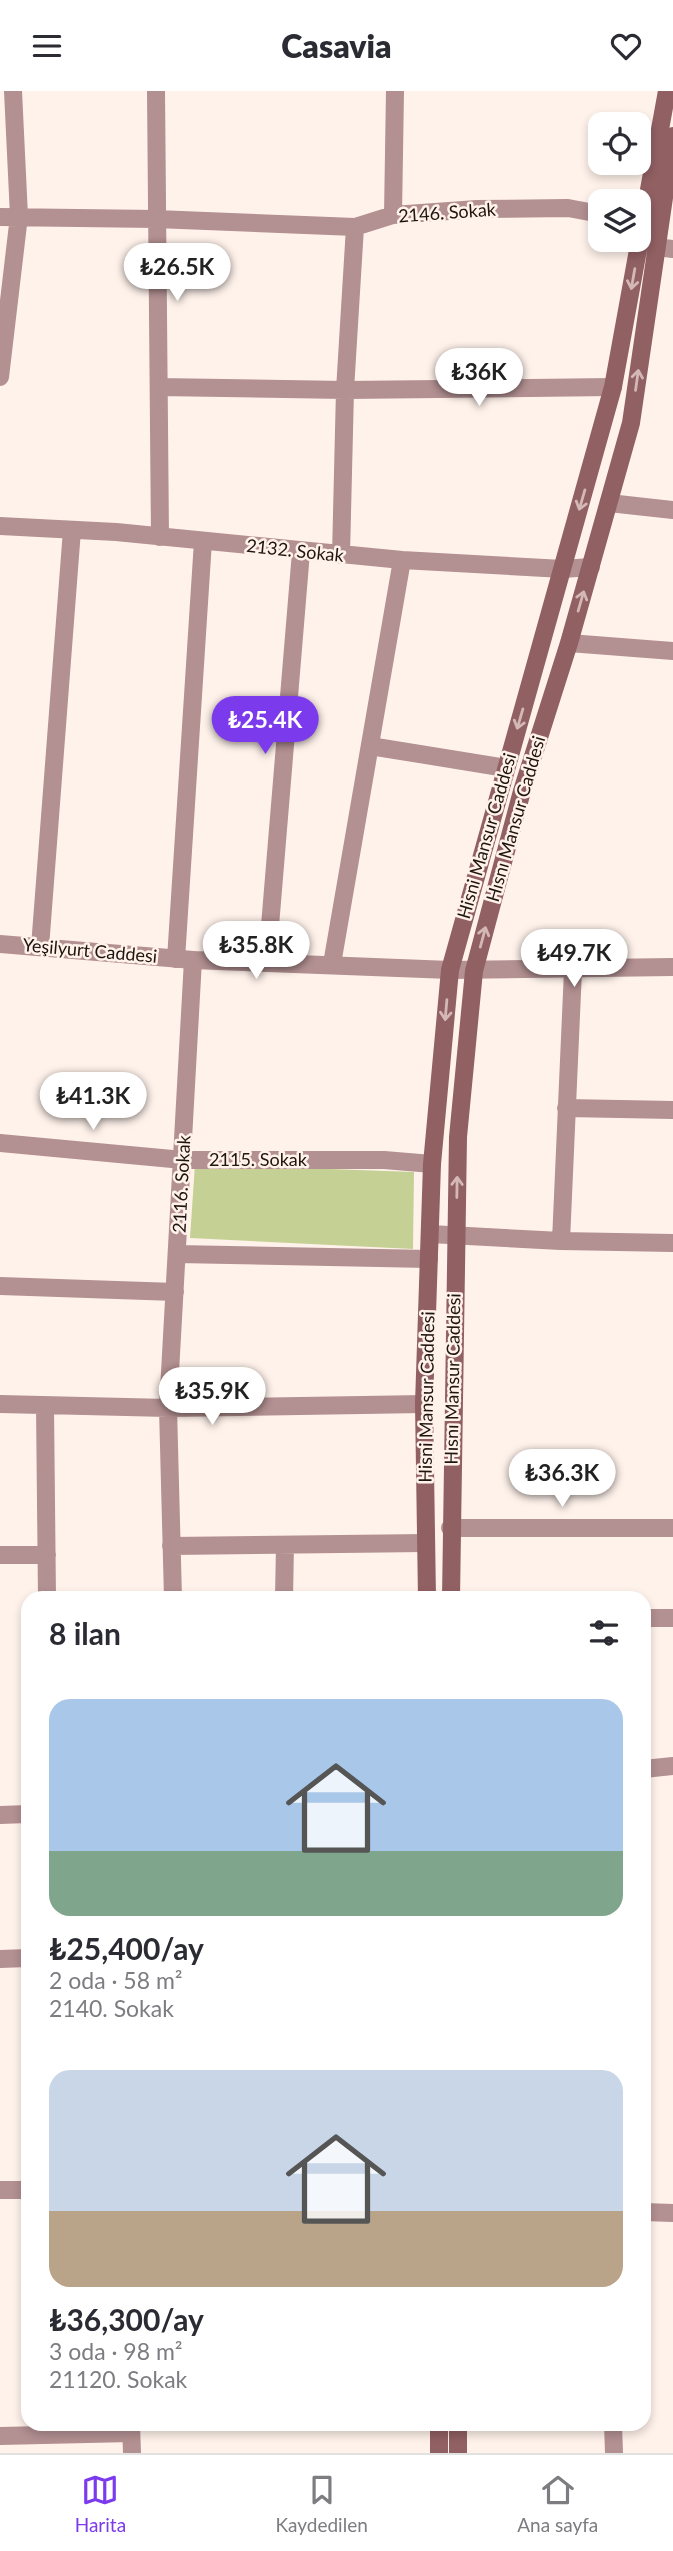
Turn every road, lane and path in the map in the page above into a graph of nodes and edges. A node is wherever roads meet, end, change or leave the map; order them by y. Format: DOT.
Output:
graph roads {
  1 [pos="13,91"];
  2 [pos="156,91"];
  3 [pos="395,91"];
  4 [pos="667,91"];
  5 [pos="673,136"];
  6 [pos="648,189"];
  7 [pos="588,212"];
  8 [pos="19,215"];
  9 [pos="393,215"];
  10 [pos="0,217"];
  11 [pos="156,219"];
  12 [pos="355,227"];
  13 [pos="664,248"];
  14 [pos="636,252"];
  15 [pos="0,377"];
  16 [pos="159,387"];
  17 [pos="613,387"];
  18 [pos="345,390"];
  19 [pos="609,503"];
  20 [pos="673,510"];
  21 [pos="0,526"];
  22 [pos="72,530"];
  23 [pos="160,537"];
  24 [pos="203,541"];
  25 [pos="301,552"];
  26 [pos="341,555"];
  27 [pos="402,560"];
  28 [pos="590,567"];
  29 [pos="563,569"];
  30 [pos="569,643"];
  31 [pos="673,651"];
  32 [pos="370,746"];
  33 [pos="506,768"];
  34 [pos="0,944"];
  35 [pos="40,947"];
  36 [pos="185,960"];
  37 [pos="267,962"];
  38 [pos="332,964"];
  39 [pos="673,967"];
  40 [pos="450,970"];
  41 [pos="573,970"];
  42 [pos="474,971"];
  43 [pos="566,1108"];
  44 [pos="673,1110"];
  45 [pos="0,1143"];
  46 [pos="183,1160"];
  47 [pos="432,1164"];
  48 [pos="430,1234"];
  49 [pos="455,1235"];
  50 [pos="561,1241"];
  51 [pos="673,1243"];
  52 [pos="177,1254"];
  53 [pos="429,1259"];
  54 [pos="0,1286"];
  55 [pos="175,1292"];
  56 [pos="0,1404"];
  57 [pos="424,1404"];
  58 [pos="45,1406"];
  59 [pos="168,1408"];
  60 [pos="450,1528"];
  61 [pos="673,1528"];
  62 [pos="426,1543"];
  63 [pos="285,1545"];
  64 [pos="171,1546"];
  65 [pos="0,1555"];
  66 [pos="47,1555"];
  67 [pos="47,1591"];
  68 [pos="173,1591"];
  69 [pos="284,1591"];
  70 [pos="427,1591"];
  71 [pos="451,1591"];
  72 [pos="651,1618"];
  73 [pos="673,1618"];
  74 [pos="673,1766"];
  75 [pos="651,1768"];
  76 [pos="21,1814"];
  77 [pos="0,1815"];
  78 [pos="21,1958"];
  79 [pos="0,1959"];
  80 [pos="0,2190"];
  81 [pos="21,2190"];
  82 [pos="651,2212"];
  83 [pos="673,2213"];
  84 [pos="82,2431"];
  85 [pos="131,2431"];
  86 [pos="439,2431"];
  87 [pos="458,2431"];
  88 [pos="613,2431"];
  89 [pos="0,2436"];
  90 [pos="132,2453"];
  91 [pos="439,2453"];
  92 [pos="458,2453"];
  93 [pos="614,2453"];
  1 -- 8 [label="street"];
  2 -- 11 [label="street"];
  3 -- 9 [label="street"];
  4 -- 6 [label="main road, Hisni Mansur Caddesi"];
  5 -- 13 [label="main road, Hısnı Mansur Caddesi"];
  7 -- 9 [label="street, 2146. Sokak"];
  8 -- 10 [label="street, 2146. Sokak"];
  8 -- 11 [label="street, 2146. Sokak"];
  8 -- 15 [label="street"];
  9 -- 12 [label="street, 2146. Sokak"];
  11 -- 12 [label="street, 2146. Sokak"];
  11 -- 16 [label="street"];
  12 -- 18 [label="street"];
  19 -- 13 [label="main road, Hısnı Mansur Caddesi, one-way"];
  14 -- 17 [label="main road, Hisni Mansur Caddesi, one-way"];
  16 -- 18 [label="street"];
  16 -- 23 [label="street"];
  17 -- 18 [label="street"];
  17 -- 29 [label="main road, Hisni Mansur Caddesi, one-way"];
  18 -- 26 [label="street"];
  19 -- 20 [label="street"];
  19 -- 28 [label="main road, Hısnı Mansur Caddesi"];
  21 -- 22 [label="street, 2132. Sokak"];
  22 -- 23 [label="street, 2132. Sokak"];
  22 -- 35 [label="street"];
  23 -- 24 [label="street, 2132. Sokak"];
  24 -- 25 [label="street, 2132. Sokak"];
  24 -- 36 [label="street, 2116. Sokak"];
  25 -- 26 [label="street, 2132. Sokak"];
  25 -- 37 [label="street"];
  26 -- 27 [label="street, 2132. Sokak"];
  27 -- 29 [label="street, 2132. Sokak"];
  27 -- 32 [label="street"];
  28 -- 29 [label="street, 2132. Sokak"];
  30 -- 28 [label="main road, Hısnı Mansur Caddesi, one-way"];
  29 -- 33 [label="main road, Hisni Mansur Caddesi, one-way"];
  30 -- 31 [label="street"];
  42 -- 30 [label="main road, Hısnı Mansur Caddesi, one-way"];
  32 -- 33 [label="street"];
  32 -- 38 [label="street"];
  33 -- 40 [label="main road, Hisni Mansur Caddesi"];
  34 -- 35 [label="street, Yeşilyurt Caddesi"];
  35 -- 36 [label="street, Yeşilyurt Caddesi"];
  36 -- 37 [label="street, Yeşilyurt Caddesi"];
  36 -- 46 [label="street, 2116. Sokak"];
  37 -- 38 [label="street, Yeşilyurt Caddesi"];
  38 -- 40 [label="street, Yeşilyurt Caddesi"];
  39 -- 41 [label="street, Yeşilyurt Caddesi"];
  40 -- 42 [label="street, Yeşilyurt Caddesi"];
  40 -- 47 [label="main road, Hisni Mansur Caddesi, one-way"];
  41 -- 42 [label="street, Yeşilyurt Caddesi"];
  41 -- 43 [label="street"];
  49 -- 42 [label="main road, Hısnı Mansur Caddesi, one-way"];
  43 -- 44 [label="street"];
  43 -- 50 [label="street"];
  45 -- 46 [label="street, 2115. Sokak"];
  46 -- 47 [label="street, 2115. Sokak"];
  46 -- 52 [label="street, 2116. Sokak"];
  47 -- 48 [label="main road, Hisni Mansur Caddesi"];
  48 -- 49 [label="street"];
  48 -- 53 [label="main road, Hisni Mansur Caddesi"];
  49 -- 50 [label="street"];
  49 -- 60 [label="main road, Hısnı Mansur Caddesi"];
  50 -- 51 [label="street"];
  52 -- 53 [label="street"];
  52 -- 55 [label="street, 2116. Sokak"];
  53 -- 57 [label="main road, Hisni Mansur Caddesi"];
  54 -- 55 [label="street"];
  55 -- 59 [label="street, 2116. Sokak"];
  56 -- 58 [label="street"];
  57 -- 59 [label="street"];
  57 -- 62 [label="main road, Hisni Mansur Caddesi"];
  58 -- 59 [label="street"];
  58 -- 66 [label="street"];
  59 -- 64 [label="street, 2116. Sokak"];
  60 -- 61 [label="street"];
  60 -- 71 [label="main road, Hısnı Mansur Caddesi"];
  62 -- 63 [label="street"];
  62 -- 70 [label="main road, Hisni Mansur Caddesi"];
  63 -- 64 [label="street"];
  63 -- 69 [label="street"];
  64 -- 68 [label="street, 2116. Sokak"];
  65 -- 66 [label="street"];
  66 -- 67 [label="street"];
  72 -- 73 [label="street"];
  74 -- 75 [label="street"];
  76 -- 77 [label="street"];
  78 -- 79 [label="street"];
  80 -- 81 [label="street"];
  82 -- 83 [label="street"];
  84 -- 89 [label="street"];
  85 -- 90 [label="street"];
  86 -- 91 [label="main road"];
  87 -- 92 [label="main road"];
  88 -- 93 [label="street"];
}
